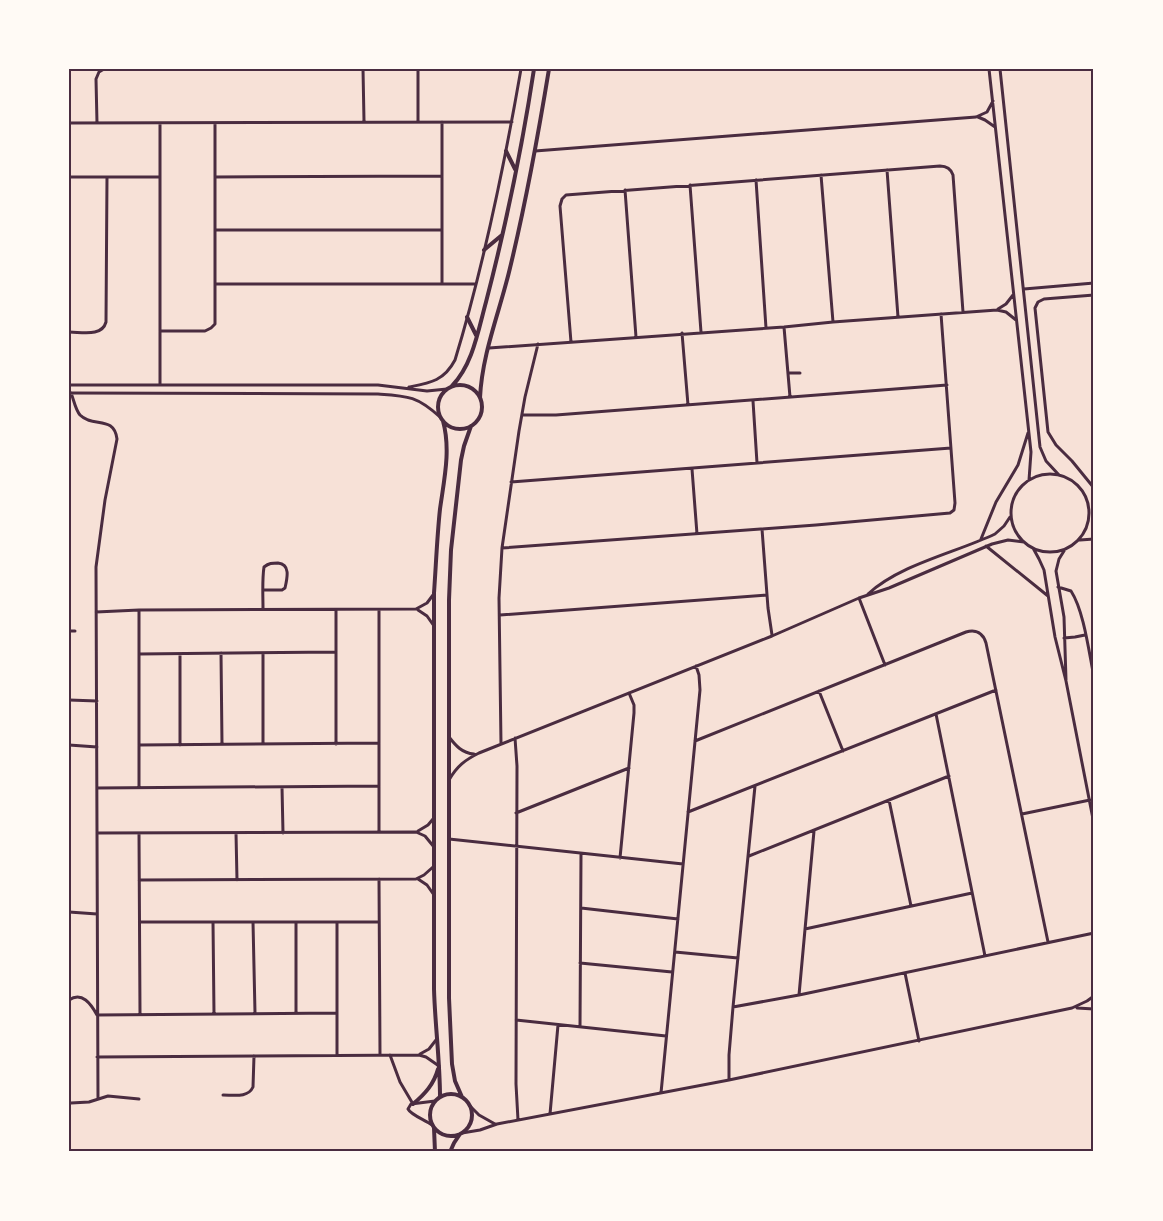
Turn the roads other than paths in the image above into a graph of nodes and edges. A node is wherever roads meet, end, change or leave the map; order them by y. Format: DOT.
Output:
graph roads {
  1 [pos="104,69"];
  2 [pos="363,69"];
  3 [pos="418,69"];
  4 [pos="520,69"];
  5 [pos="534,69"];
  6 [pos="549,69"];
  7 [pos="989,69"];
  8 [pos="1000,69"];
  9 [pos="993,101"];
  10 [pos="976,117"];
  11 [pos="364,122"];
  12 [pos="418,122"];
  13 [pos="442,122"];
  14 [pos="512,122"];
  15 [pos="69,123"];
  16 [pos="97,123"];
  17 [pos="160,123"];
  18 [pos="215,123"];
  19 [pos="996,129"];
  20 [pos="506,151"];
  21 [pos="535,151"];
  22 [pos="887,170"];
  23 [pos="516,171"];
  24 [pos="821,175"];
  25 [pos="442,176"];
  26 [pos="69,177"];
  27 [pos="107,177"];
  28 [pos="160,177"];
  29 [pos="215,177"];
  30 [pos="756,180"];
  31 [pos="690,185"];
  32 [pos="625,190"];
  33 [pos="215,230"];
  34 [pos="442,230"];
  35 [pos="503,235"];
  36 [pos="484,250"];
  37 [pos="442,283"];
  38 [pos="1094,283"];
  39 [pos="216,284"];
  40 [pos="476,284"];
  41 [pos="1023,289"];
  42 [pos="1013,295"];
  43 [pos="1094,295"];
  44 [pos="997,310"];
  45 [pos="963,312"];
  46 [pos="941,314"];
  47 [pos="467,317"];
  48 [pos="898,317"];
  49 [pos="1016,320"];
  50 [pos="832,322"];
  51 [pos="784,327"];
  52 [pos="766,328"];
  53 [pos="160,331"];
  54 [pos="69,332"];
  55 [pos="701,332"];
  56 [pos="682,333"];
  57 [pos="477,336"];
  58 [pos="636,337"];
  59 [pos="571,342"];
  60 [pos="538,344"];
  61 [pos="489,348"];
  62 [pos="788,373"];
  63 [pos="800,373"];
  64 [pos="69,385"];
  65 [pos="160,385"];
  66 [pos="947,385"];
  67 [pos="450,387"];
  68 [pos="405,388"];
  69 [pos="70,393"];
  70 [pos="790,397"];
  71 [pos="480,398"];
  72 [pos="753,400"];
  73 [pos="688,405"];
  74 [pos="522,416"];
  75 [pos="441,419"];
  76 [pos="471,426"];
  77 [pos="1028,431"];
  78 [pos="951,448"];
  79 [pos="757,463"];
  80 [pos="692,469"];
  81 [pos="1059,474"];
  82 [pos="1029,480"];
  83 [pos="511,482"];
  84 [pos="1094,488"];
  85 [pos="1011,515"];
  86 [pos="1090,516"];
  87 [pos="1093,521"];
  88 [pos="762,530"];
  89 [pos="697,534"];
  90 [pos="1094,539"];
  91 [pos="981,540"];
  92 [pos="1078,540"];
  93 [pos="1024,542"];
  94 [pos="987,546"];
  95 [pos="502,548"];
  96 [pos="1033,548"];
  97 [pos="1065,549"];
  98 [pos="1058,587"];
  99 [pos="263,590"];
  100 [pos="434,593"];
  101 [pos="767,595"];
  102 [pos="867,596"];
  103 [pos="1049,596"];
  104 [pos="859,598"];
  105 [pos="416,609"];
  106 [pos="139,610"];
  107 [pos="263,610"];
  108 [pos="336,610"];
  109 [pos="379,610"];
  110 [pos="96,612"];
  111 [pos="500,615"];
  112 [pos="434,626"];
  113 [pos="69,631"];
  114 [pos="75,631"];
  115 [pos="1085,634"];
  116 [pos="772,636"];
  117 [pos="1064,638"];
  118 [pos="336,652"];
  119 [pos="221,653"];
  120 [pos="263,653"];
  121 [pos="139,654"];
  122 [pos="180,654"];
  123 [pos="885,665"];
  124 [pos="696,666"];
  125 [pos="1094,677"];
  126 [pos="1066,681"];
  127 [pos="996,690"];
  128 [pos="629,692"];
  129 [pos="819,692"];
  130 [pos="69,700"];
  131 [pos="96,701"];
  132 [pos="936,714"];
  133 [pos="449,737"];
  134 [pos="515,738"];
  135 [pos="695,741"];
  136 [pos="379,743"];
  137 [pos="222,744"];
  138 [pos="263,744"];
  139 [pos="336,744"];
  140 [pos="501,744"];
  141 [pos="69,745"];
  142 [pos="139,745"];
  143 [pos="180,745"];
  144 [pos="97,747"];
  145 [pos="843,751"];
  146 [pos="479,753"];
  147 [pos="628,768"];
  148 [pos="948,776"];
  149 [pos="449,782"];
  150 [pos="379,786"];
  151 [pos="755,786"];
  152 [pos="139,787"];
  153 [pos="282,787"];
  154 [pos="97,788"];
  155 [pos="889,800"];
  156 [pos="1090,800"];
  157 [pos="1094,809"];
  158 [pos="688,812"];
  159 [pos="516,813"];
  160 [pos="1021,814"];
  161 [pos="434,818"];
  162 [pos="1094,824"];
  163 [pos="814,831"];
  164 [pos="379,832"];
  165 [pos="416,832"];
  166 [pos="97,833"];
  167 [pos="236,833"];
  168 [pos="283,833"];
  169 [pos="139,834"];
  170 [pos="449,839"];
  171 [pos="434,847"];
  172 [pos="516,847"];
  173 [pos="581,854"];
  174 [pos="748,856"];
  175 [pos="620,858"];
  176 [pos="683,864"];
  177 [pos="433,866"];
  178 [pos="379,879"];
  179 [pos="416,879"];
  180 [pos="139,880"];
  181 [pos="237,880"];
  182 [pos="972,893"];
  183 [pos="434,896"];
  184 [pos="911,906"];
  185 [pos="581,908"];
  186 [pos="69,912"];
  187 [pos="97,914"];
  188 [pos="678,919"];
  189 [pos="140,922"];
  190 [pos="213,922"];
  191 [pos="253,922"];
  192 [pos="296,922"];
  193 [pos="337,922"];
  194 [pos="379,922"];
  195 [pos="805,929"];
  196 [pos="1094,933"];
  197 [pos="1048,942"];
  198 [pos="675,952"];
  199 [pos="985,956"];
  200 [pos="738,958"];
  201 [pos="580,963"];
  202 [pos="672,972"];
  203 [pos="905,973"];
  204 [pos="799,995"];
  205 [pos="1094,996"];
  206 [pos="69,1000"];
  207 [pos="733,1007"];
  208 [pos="1072,1008"];
  209 [pos="1094,1009"];
  210 [pos="337,1012"];
  211 [pos="255,1013"];
  212 [pos="296,1013"];
  213 [pos="140,1014"];
  214 [pos="214,1014"];
  215 [pos="97,1015"];
  216 [pos="516,1020"];
  217 [pos="558,1025"];
  218 [pos="580,1027"];
  219 [pos="666,1036"];
  220 [pos="436,1040"];
  221 [pos="919,1041"];
  222 [pos="337,1055"];
  223 [pos="380,1055"];
  224 [pos="390,1055"];
  225 [pos="419,1055"];
  226 [pos="254,1056"];
  227 [pos="97,1057"];
  228 [pos="439,1066"];
  229 [pos="729,1080"];
  230 [pos="661,1093"];
  231 [pos="224,1095"];
  232 [pos="440,1097"];
  233 [pos="462,1097"];
  234 [pos="98,1099"];
  235 [pos="139,1099"];
  236 [pos="435,1101"];
  237 [pos="71,1103"];
  238 [pos="413,1104"];
  239 [pos="470,1106"];
  240 [pos="550,1114"];
  241 [pos="518,1120"];
  242 [pos="497,1124"];
  243 [pos="433,1126"];
  244 [pos="461,1133"];
  245 [pos="435,1152"];
  246 [pos="450,1152"];
  1 -- 16 [label="street"];
  2 -- 11 [label="street"];
  3 -- 12 [label="street"];
  4 -- 14 [label="street"];
  5 -- 23 [label="street"];
  6 -- 21 [label="street"];
  7 -- 9 [label="street"];
  8 -- 41 [label="street"];
  9 -- 10 [label="street"];
  9 -- 19 [label="street"];
  10 -- 19 [label="street"];
  10 -- 21 [label="street"];
  11 -- 12 [label="street"];
  11 -- 18 [label="street"];
  12 -- 13 [label="street"];
  13 -- 14 [label="street"];
  13 -- 25 [label="street"];
  14 -- 20 [label="street"];
  15 -- 16 [label="street"];
  16 -- 17 [label="street"];
  17 -- 18 [label="street"];
  17 -- 28 [label="street"];
  18 -- 29 [label="street"];
  19 -- 42 [label="street"];
  20 -- 23 [label="street"];
  20 -- 36 [label="street"];
  21 -- 61 [label="street"];
  22 -- 24 [label="street"];
  22 -- 45 [label="street"];
  22 -- 48 [label="street"];
  23 -- 35 [label="street"];
  24 -- 30 [label="street"];
  24 -- 50 [label="street"];
  25 -- 29 [label="street"];
  25 -- 34 [label="street"];
  26 -- 27 [label="street"];
  27 -- 28 [label="street"];
  27 -- 54 [label="street"];
  28 -- 53 [label="street"];
  29 -- 33 [label="street"];
  30 -- 31 [label="street"];
  30 -- 52 [label="street"];
  31 -- 32 [label="street"];
  31 -- 55 [label="street"];
  32 -- 58 [label="street"];
  32 -- 59 [label="street"];
  33 -- 34 [label="street"];
  33 -- 39 [label="street"];
  34 -- 37 [label="street"];
  35 -- 36 [label="street"];
  35 -- 57 [label="street"];
  36 -- 40 [label="street"];
  37 -- 39 [label="street"];
  37 -- 40 [label="street"];
  38 -- 41 [label="street"];
  39 -- 53 [label="street"];
  40 -- 47 [label="street"];
  41 -- 81 [label="street"];
  42 -- 44 [label="street"];
  42 -- 49 [label="street"];
  43 -- 84 [label="street"];
  44 -- 45 [label="street"];
  44 -- 49 [label="street"];
  45 -- 46 [label="street"];
  46 -- 48 [label="street"];
  46 -- 66 [label="street"];
  47 -- 57 [label="street"];
  47 -- 68 [label="street"];
  48 -- 50 [label="street"];
  49 -- 77 [label="street"];
  50 -- 51 [label="street"];
  51 -- 52 [label="street"];
  51 -- 62 [label="street"];
  52 -- 55 [label="street"];
  53 -- 65 [label="street"];
  55 -- 56 [label="street"];
  56 -- 58 [label="street"];
  56 -- 73 [label="street"];
  57 -- 67 [label="street"];
  58 -- 59 [label="street"];
  59 -- 60 [label="street"];
  60 -- 61 [label="street"];
  60 -- 74 [label="street"];
  61 -- 71 [label="street"];
  62 -- 63 [label="street"];
  62 -- 70 [label="street"];
  64 -- 65 [label="street"];
  65 -- 68 [label="street"];
  66 -- 70 [label="street"];
  66 -- 78 [label="street"];
  67 -- 68 [label="street"];
  67 -- 71 [label="street"];
  67 -- 75 [label="street"];
  69 -- 75 [label="street"];
  69 -- 110 [label="street"];
  70 -- 72 [label="street"];
  71 -- 76 [label="street"];
  72 -- 73 [label="street"];
  72 -- 79 [label="street"];
  73 -- 74 [label="street"];
  74 -- 83 [label="street"];
  75 -- 76 [label="street"];
  75 -- 100 [label="street"];
  76 -- 133 [label="street"];
  77 -- 82 [label="street"];
  77 -- 91 [label="street"];
  78 -- 79 [label="street"];
  78 -- 88 [label="street"];
  79 -- 80 [label="street"];
  80 -- 83 [label="street"];
  80 -- 89 [label="street"];
  81 -- 82 [label="street"];
  81 -- 86 [label="street"];
  82 -- 85 [label="street"];
  83 -- 95 [label="street"];
  85 -- 91 [label="street"];
  85 -- 93 [label="street"];
  86 -- 87 [label="street"];
  86 -- 92 [label="street"];
  88 -- 89 [label="street"];
  88 -- 101 [label="street"];
  89 -- 95 [label="street"];
  90 -- 92 [label="street"];
  91 -- 102 [label="street"];
  92 -- 97 [label="street"];
  93 -- 94 [label="street"];
  93 -- 96 [label="street"];
  94 -- 102 [label="street"];
  94 -- 103 [label="street"];
  95 -- 111 [label="street"];
  96 -- 97 [label="street"];
  96 -- 103 [label="street"];
  97 -- 98 [label="street"];
  98 -- 115 [label="street"];
  98 -- 117 [label="street"];
  99 -- 99 [label="street"];
  99 -- 107 [label="street"];
  100 -- 105 [label="street"];
  100 -- 112 [label="street"];
  101 -- 111 [label="street"];
  101 -- 116 [label="street"];
  102 -- 104 [label="street"];
  103 -- 126 [label="street"];
  104 -- 116 [label="street"];
  104 -- 123 [label="street"];
  105 -- 109 [label="street"];
  105 -- 112 [label="street"];
  106 -- 107 [label="street"];
  106 -- 110 [label="street"];
  106 -- 121 [label="street"];
  107 -- 108 [label="street"];
  108 -- 109 [label="street"];
  108 -- 118 [label="street"];
  109 -- 136 [label="street"];
  110 -- 131 [label="street"];
  111 -- 140 [label="street"];
  112 -- 161 [label="street"];
  113 -- 114 [label="street"];
  115 -- 117 [label="street"];
  115 -- 125 [label="street"];
  116 -- 124 [label="street"];
  117 -- 126 [label="street"];
  118 -- 120 [label="street"];
  118 -- 139 [label="street"];
  119 -- 120 [label="street"];
  119 -- 122 [label="street"];
  119 -- 137 [label="street"];
  120 -- 138 [label="street"];
  121 -- 122 [label="street"];
  121 -- 142 [label="street"];
  122 -- 143 [label="street"];
  123 -- 127 [label="street"];
  123 -- 129 [label="street"];
  124 -- 128 [label="street"];
  124 -- 135 [label="street"];
  126 -- 156 [label="street"];
  127 -- 132 [label="street"];
  127 -- 160 [label="street"];
  128 -- 134 [label="street"];
  128 -- 147 [label="street"];
  129 -- 135 [label="street"];
  129 -- 145 [label="street"];
  130 -- 131 [label="street"];
  131 -- 144 [label="street"];
  132 -- 145 [label="street"];
  132 -- 148 [label="street"];
  133 -- 146 [label="street"];
  133 -- 149 [label="street"];
  134 -- 140 [label="street"];
  134 -- 159 [label="street"];
  135 -- 158 [label="street"];
  136 -- 139 [label="street"];
  136 -- 150 [label="street"];
  137 -- 138 [label="street"];
  137 -- 143 [label="street"];
  138 -- 139 [label="street"];
  140 -- 146 [label="street"];
  141 -- 144 [label="street"];
  142 -- 143 [label="street"];
  142 -- 152 [label="street"];
  144 -- 154 [label="street"];
  145 -- 151 [label="street"];
  146 -- 149 [label="street"];
  147 -- 159 [label="street"];
  147 -- 175 [label="street"];
  148 -- 155 [label="street"];
  148 -- 182 [label="street"];
  149 -- 170 [label="street"];
  150 -- 153 [label="street"];
  150 -- 164 [label="street"];
  151 -- 158 [label="street"];
  151 -- 174 [label="street"];
  152 -- 153 [label="street"];
  152 -- 154 [label="street"];
  153 -- 168 [label="street"];
  154 -- 166 [label="street"];
  155 -- 163 [label="street"];
  155 -- 184 [label="street"];
  156 -- 157 [label="street"];
  156 -- 160 [label="street"];
  156 -- 162 [label="street"];
  158 -- 176 [label="street"];
  159 -- 172 [label="street"];
  160 -- 197 [label="street"];
  161 -- 165 [label="street"];
  161 -- 171 [label="street"];
  163 -- 174 [label="street"];
  163 -- 195 [label="street"];
  164 -- 165 [label="street"];
  164 -- 168 [label="street"];
  165 -- 171 [label="street"];
  166 -- 169 [label="street"];
  166 -- 187 [label="street"];
  167 -- 168 [label="street"];
  167 -- 169 [label="street"];
  167 -- 181 [label="street"];
  169 -- 180 [label="street"];
  170 -- 172 [label="street"];
  170 -- 233 [label="street"];
  171 -- 177 [label="street"];
  172 -- 173 [label="street"];
  172 -- 216 [label="street"];
  173 -- 175 [label="street"];
  173 -- 185 [label="street"];
  174 -- 200 [label="street"];
  175 -- 176 [label="street"];
  176 -- 188 [label="street"];
  177 -- 179 [label="street"];
  177 -- 183 [label="street"];
  178 -- 179 [label="street"];
  178 -- 181 [label="street"];
  178 -- 194 [label="street"];
  179 -- 183 [label="street"];
  180 -- 181 [label="street"];
  180 -- 189 [label="street"];
  182 -- 184 [label="street"];
  182 -- 199 [label="street"];
  183 -- 220 [label="street"];
  184 -- 195 [label="street"];
  185 -- 188 [label="street"];
  185 -- 201 [label="street"];
  186 -- 187 [label="street"];
  187 -- 215 [label="street"];
  188 -- 198 [label="street"];
  189 -- 190 [label="street"];
  189 -- 213 [label="street"];
  190 -- 191 [label="street"];
  190 -- 214 [label="street"];
  191 -- 192 [label="street"];
  191 -- 211 [label="street"];
  192 -- 193 [label="street"];
  192 -- 212 [label="street"];
  193 -- 194 [label="street"];
  193 -- 210 [label="street"];
  194 -- 223 [label="street"];
  195 -- 204 [label="street"];
  196 -- 197 [label="street"];
  197 -- 199 [label="street"];
  198 -- 200 [label="street"];
  198 -- 202 [label="street"];
  199 -- 203 [label="street"];
  200 -- 207 [label="street"];
  201 -- 202 [label="street"];
  201 -- 218 [label="street"];
  202 -- 219 [label="street"];
  203 -- 204 [label="street"];
  203 -- 221 [label="street"];
  204 -- 207 [label="street"];
  205 -- 208 [label="street"];
  206 -- 215 [label="street"];
  207 -- 229 [label="street"];
  208 -- 209 [label="street"];
  208 -- 221 [label="street"];
  210 -- 212 [label="street"];
  210 -- 222 [label="street"];
  211 -- 212 [label="street"];
  211 -- 214 [label="street"];
  213 -- 214 [label="street"];
  213 -- 215 [label="street"];
  215 -- 227 [label="street"];
  216 -- 217 [label="street"];
  216 -- 241 [label="street"];
  217 -- 218 [label="street"];
  217 -- 240 [label="street"];
  218 -- 219 [label="street"];
  219 -- 230 [label="street"];
  220 -- 225 [label="street"];
  220 -- 228 [label="street"];
  221 -- 229 [label="street"];
  222 -- 223 [label="street"];
  222 -- 226 [label="street"];
  223 -- 224 [label="street"];
  224 -- 225 [label="street"];
  224 -- 238 [label="street"];
  225 -- 228 [label="street"];
  226 -- 227 [label="street"];
  226 -- 231 [label="street"];
  227 -- 234 [label="street"];
  228 -- 232 [label="street"];
  228 -- 238 [label="street"];
  229 -- 230 [label="street"];
  230 -- 240 [label="street"];
  232 -- 233 [label="street"];
  232 -- 236 [label="street"];
  233 -- 239 [label="street"];
  234 -- 235 [label="street"];
  234 -- 237 [label="street"];
  236 -- 238 [label="street"];
  236 -- 243 [label="street"];
  238 -- 243 [label="street"];
  239 -- 242 [label="street"];
  239 -- 244 [label="street"];
  240 -- 241 [label="street"];
  241 -- 242 [label="street"];
  242 -- 244 [label="street"];
  243 -- 244 [label="street"];
  243 -- 245 [label="street"];
  244 -- 246 [label="street"];
}
